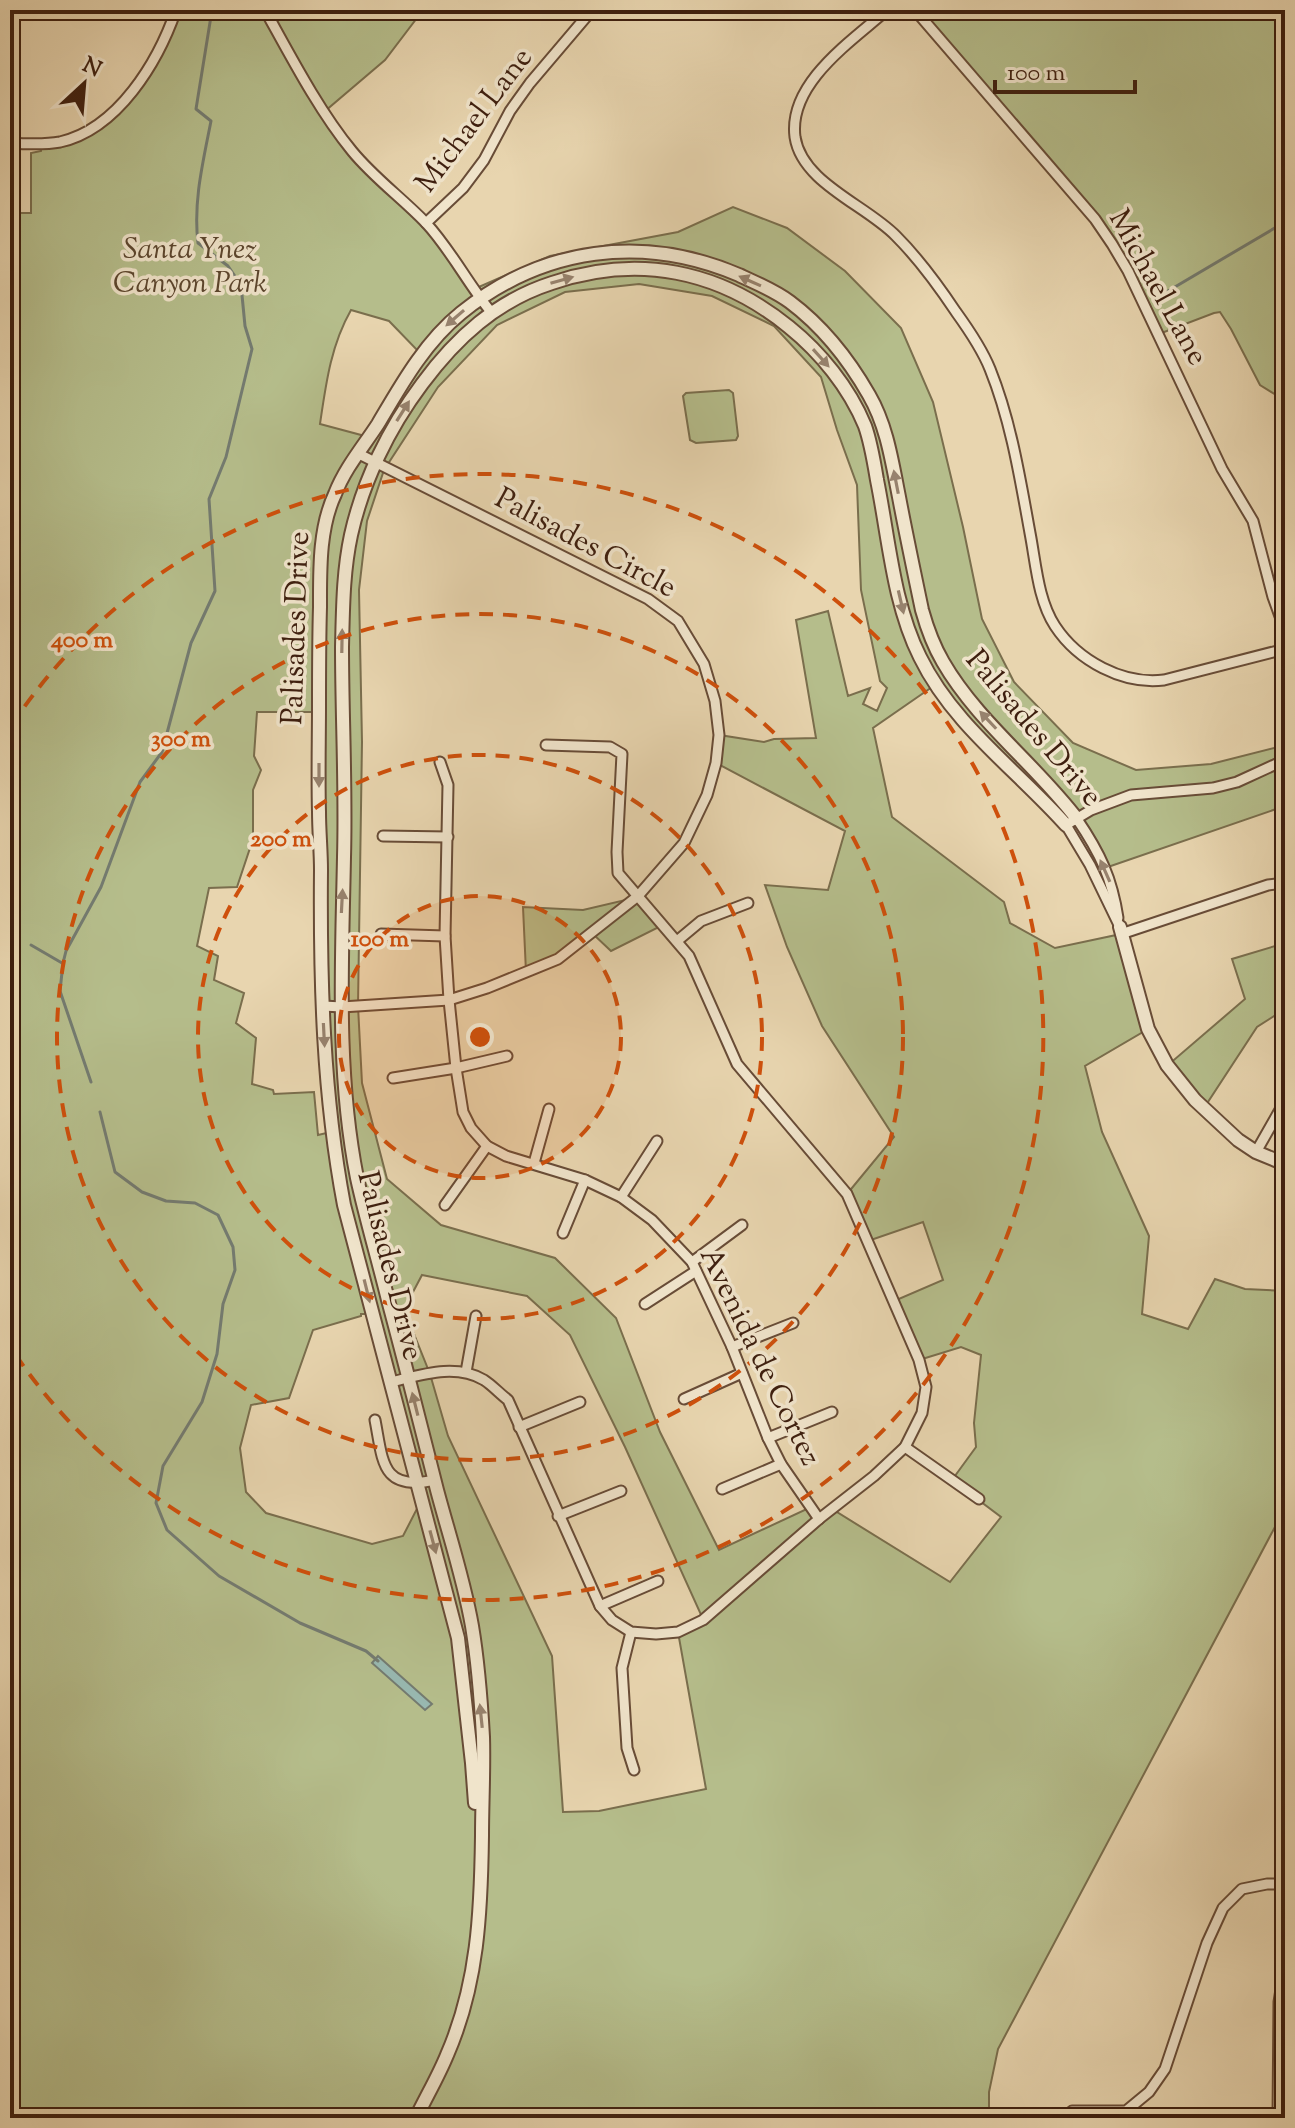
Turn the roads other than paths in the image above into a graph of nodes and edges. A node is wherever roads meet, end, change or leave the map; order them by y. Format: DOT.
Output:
graph roads {
  1 [pos="176,10"];
  2 [pos="265,10"];
  3 [pos="592,10"];
  4 [pos="887,10"];
  5 [pos="915,10"];
  6 [pos="10,143"];
  7 [pos="426,223"];
  8 [pos="480,299"];
  9 [pos="491,312"];
  10 [pos="357,453"];
  11 [pos="376,464"];
  12 [pos="1285,630"];
  13 [pos="1285,649"];
  14 [pos="546,745"];
  15 [pos="1285,760"];
  16 [pos="440,762"];
  17 [pos="1072,822"];
  18 [pos="383,836"];
  19 [pos="448,837"];
  20 [pos="1284,883"];
  21 [pos="638,896"];
  22 [pos="748,903"];
  23 [pos="1120,930"];
  24 [pos="381,934"];
  25 [pos="445,936"];
  26 [pos="677,941"];
  27 [pos="449,1000"];
  28 [pos="323,1006"];
  29 [pos="342,1007"];
  30 [pos="507,1056"];
  31 [pos="456,1068"];
  32 [pos="393,1078"];
  33 [pos="1285,1101"];
  34 [pos="549,1109"];
  35 [pos="350,1136"];
  36 [pos="332,1139"];
  37 [pos="657,1141"];
  38 [pos="487,1146"];
  39 [pos="1256,1152"];
  40 [pos="534,1163"];
  41 [pos="1285,1164"];
  42 [pos="585,1180"];
  43 [pos="621,1197"];
  44 [pos="445,1205"];
  45 [pos="742,1225"];
  46 [pos="563,1233"];
  47 [pos="694,1266"];
  48 [pos="645,1304"];
  49 [pos="476,1316"];
  50 [pos="793,1323"];
  51 [pos="732,1347"];
  52 [pos="466,1372"];
  53 [pos="742,1373"];
  54 [pos="409,1378"];
  55 [pos="391,1382"];
  56 [pos="684,1399"];
  57 [pos="580,1402"];
  58 [pos="832,1412"];
  59 [pos="375,1420"];
  60 [pos="519,1427"];
  61 [pos="768,1438"];
  62 [pos="905,1447"];
  63 [pos="781,1464"];
  64 [pos="435,1480"];
  65 [pos="418,1484"];
  66 [pos="722,1489"];
  67 [pos="621,1491"];
  68 [pos="979,1499"];
  69 [pos="558,1516"];
  70 [pos="819,1519"];
  71 [pos="658,1581"];
  72 [pos="600,1606"];
  73 [pos="631,1632"];
  74 [pos="634,1770"];
  75 [pos="1285,1884"];
  76 [pos="481,1906"];
  77 [pos="1285,1964"];
  78 [pos="1072,2111"];
  79 [pos="416,2118"];
  80 [pos="1278,2118"];
  1 -- 6 [label="street"];
  2 -- 7 [label="street"];
  3 -- 7 [label="street, Michael Lane"];
  4 -- 13 [label="street"];
  5 -- 12 [label="street, Michael Lane"];
  7 -- 8 [label="street"];
  8 -- 9 [label="street"];
  8 -- 10 [label="street, Palisades Drive, one-way"];
  17 -- 8 [label="street, Palisades Drive, one-way"];
  11 -- 9 [label="street, Palisades Drive, one-way"];
  9 -- 17 [label="street, Palisades Drive, one-way"];
  10 -- 11 [label="street, Palisades Circle"];
  10 -- 28 [label="street, Palisades Drive, one-way"];
  11 -- 21 [label="street, Palisades Circle"];
  29 -- 11 [label="street, Palisades Drive, one-way"];
  14 -- 21 [label="street"];
  15 -- 17 [label="street"];
  16 -- 19 [label="street"];
  17 -- 23 [label="street, Palisades Drive"];
  18 -- 19 [label="street"];
  19 -- 25 [label="street"];
  20 -- 23 [label="street"];
  21 -- 26 [label="street"];
  21 -- 27 [label="street, Palisades Circle"];
  22 -- 26 [label="street"];
  23 -- 39 [label="street, Palisades Drive"];
  24 -- 25 [label="street"];
  25 -- 27 [label="street"];
  26 -- 62 [label="street"];
  27 -- 29 [label="street, Palisades Circle"];
  27 -- 31 [label="street"];
  28 -- 29 [label="street, Palisades Circle"];
  28 -- 36 [label="street, Palisades Drive, one-way"];
  29 -- 35 [label="street, Palisades Drive"];
  30 -- 31 [label="street"];
  31 -- 32 [label="street"];
  31 -- 38 [label="street"];
  33 -- 39 [label="street"];
  34 -- 40 [label="street"];
  35 -- 36 [label="street"];
  35 -- 54 [label="street, Palisades Drive"];
  36 -- 55 [label="street, Palisades Drive, one-way"];
  37 -- 43 [label="street"];
  38 -- 40 [label="street, Avenida de Cortez"];
  38 -- 44 [label="street"];
  39 -- 41 [label="street, Palisades Drive"];
  40 -- 42 [label="street, Avenida de Cortez"];
  42 -- 43 [label="street, Avenida de Cortez"];
  42 -- 46 [label="street"];
  43 -- 47 [label="street, Avenida de Cortez"];
  45 -- 47 [label="street"];
  47 -- 48 [label="street"];
  47 -- 51 [label="street, Avenida de Cortez"];
  49 -- 52 [label="street"];
  50 -- 51 [label="street"];
  51 -- 53 [label="street, Avenida de Cortez"];
  52 -- 54 [label="street"];
  52 -- 60 [label="street"];
  53 -- 56 [label="street"];
  53 -- 61 [label="street, Avenida de Cortez"];
  54 -- 55 [label="street"];
  64 -- 54 [label="street, Palisades Drive, one-way"];
  55 -- 65 [label="street, Palisades Drive"];
  57 -- 60 [label="street"];
  58 -- 61 [label="street"];
  59 -- 65 [label="street"];
  60 -- 69 [label="street"];
  61 -- 63 [label="street, Avenida de Cortez"];
  62 -- 68 [label="street"];
  62 -- 70 [label="street"];
  63 -- 66 [label="street"];
  63 -- 70 [label="street, Avenida de Cortez"];
  64 -- 65 [label="street"];
  76 -- 64 [label="street, Palisades Drive, one-way"];
  65 -- 76 [label="street, Palisades Drive, one-way"];
  67 -- 69 [label="street"];
  69 -- 72 [label="street"];
  70 -- 73 [label="street"];
  71 -- 72 [label="street"];
  72 -- 73 [label="street"];
  73 -- 74 [label="street"];
  75 -- 78 [label="street"];
  76 -- 79 [label="street, Palisades Drive"];
  77 -- 80 [label="street"];
}
